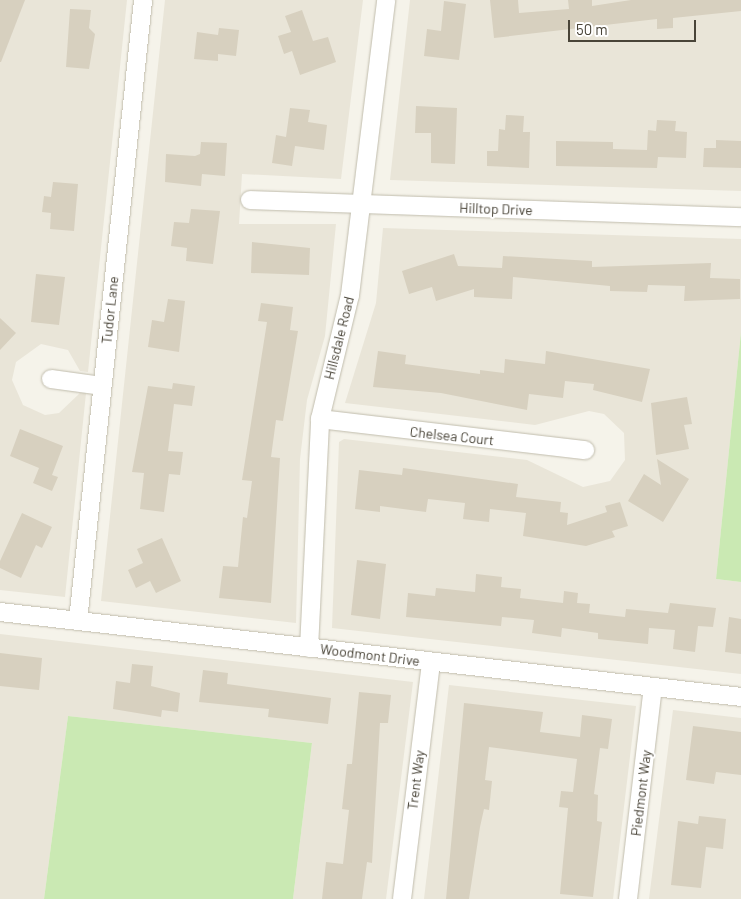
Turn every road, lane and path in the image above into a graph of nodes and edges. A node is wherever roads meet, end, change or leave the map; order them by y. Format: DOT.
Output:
graph roads {
  1 [pos="143,0"];
  2 [pos="386,0"];
  3 [pos="250,200"];
  4 [pos="363,205"];
  5 [pos="741,217"];
  6 [pos="51,379"];
  7 [pos="102,386"];
  8 [pos="320,419"];
  9 [pos="585,450"];
  10 [pos="0,612"];
  11 [pos="78,621"];
  12 [pos="309,648"];
  13 [pos="431,662"];
  14 [pos="654,687"];
  15 [pos="741,697"];
  16 [pos="402,899"];
  17 [pos="628,899"];
  1 -- 7 [label="street, Tudor Lane"];
  2 -- 4 [label="street, Hillsdale Road"];
  3 -- 4 [label="street, Hilltop Drive"];
  4 -- 5 [label="street, Hilltop Drive"];
  4 -- 8 [label="street, Hillsdale Road"];
  6 -- 7 [label="street"];
  7 -- 11 [label="street, Tudor Lane"];
  8 -- 9 [label="street, Chelsea Court"];
  8 -- 12 [label="street, Hillsdale Road"];
  10 -- 11 [label="street, Woodmont Drive"];
  11 -- 12 [label="street, Woodmont Drive"];
  12 -- 13 [label="street, Woodmont Drive"];
  13 -- 14 [label="street, Woodmont Drive"];
  13 -- 16 [label="street, Trent Way"];
  14 -- 15 [label="street, Woodmont Drive"];
  14 -- 17 [label="street, Piedmont Way"];
}
